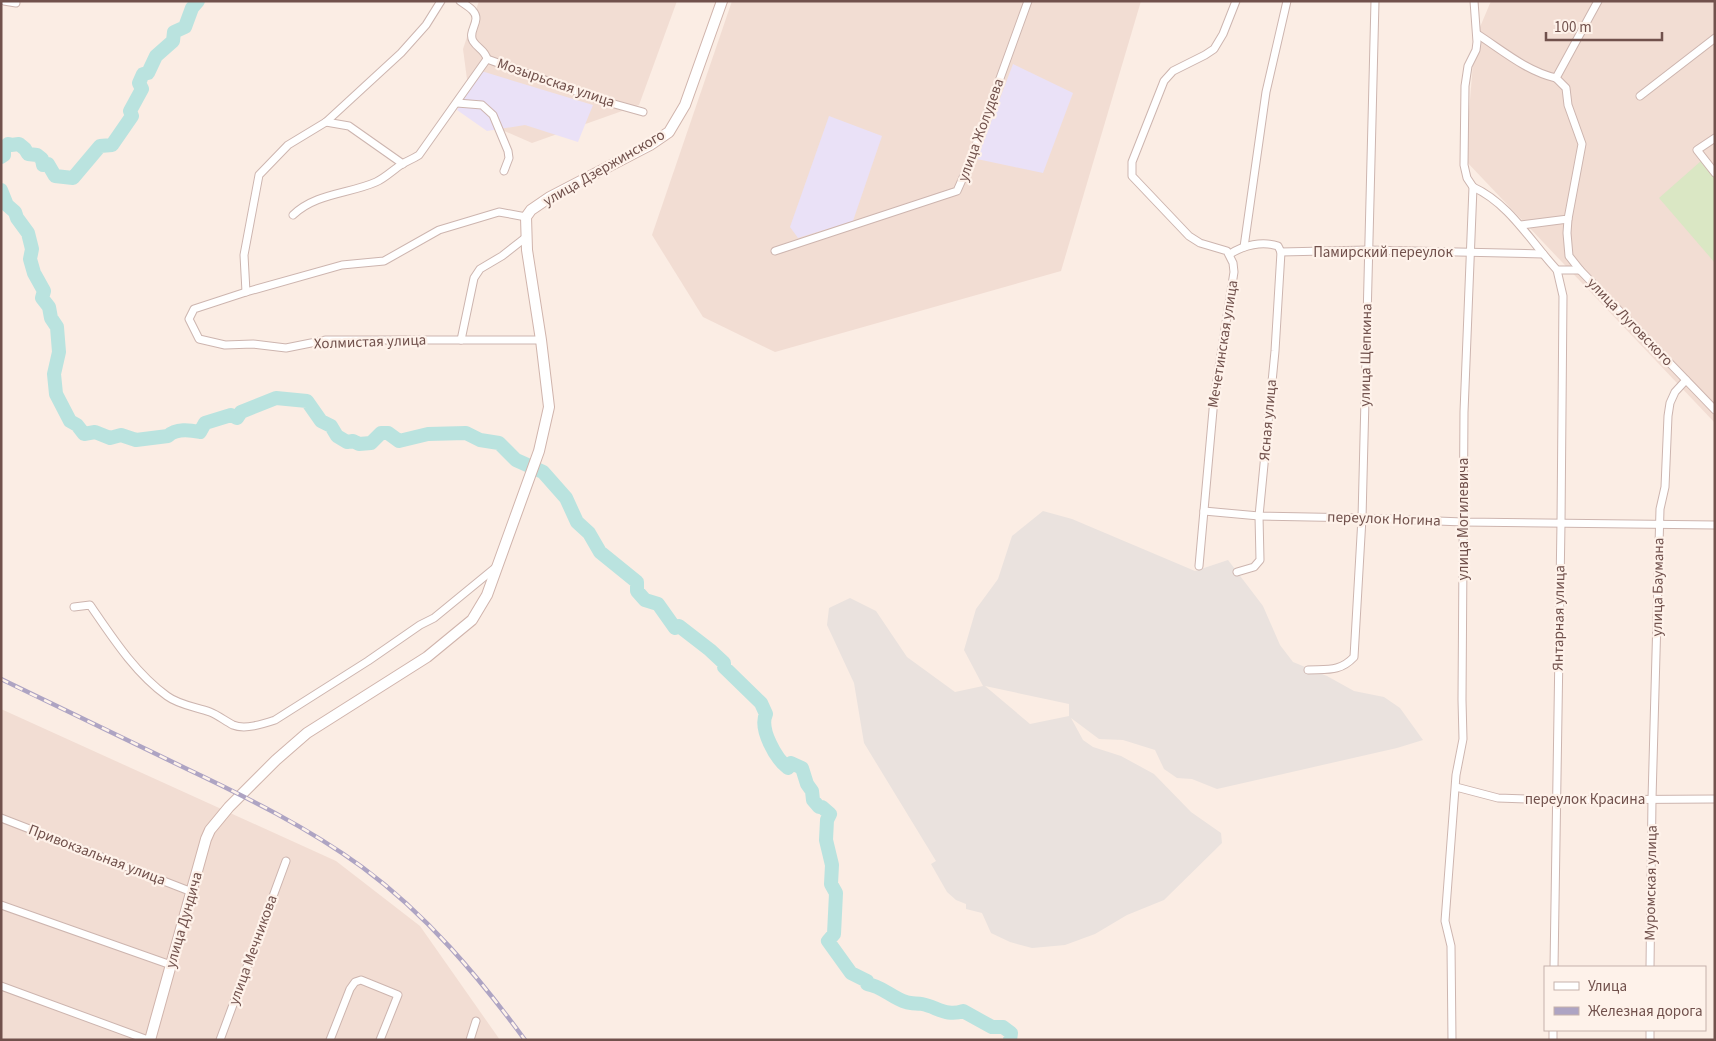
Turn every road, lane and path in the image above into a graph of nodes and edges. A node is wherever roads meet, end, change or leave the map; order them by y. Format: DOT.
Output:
graph roads {
  1 [pos="4,1"];
  2 [pos="441,1"];
  3 [pos="460,1"];
  4 [pos="722,1"];
  5 [pos="1028,1"];
  6 [pos="1236,1"];
  7 [pos="1287,1"];
  8 [pos="1375,1"];
  9 [pos="1474,1"];
  10 [pos="1598,1"];
  11 [pos="16,3"];
  12 [pos="1477,34"];
  13 [pos="1715,38"];
  14 [pos="488,59"];
  15 [pos="1556,78"];
  16 [pos="1640,96"];
  17 [pos="457,103"];
  18 [pos="643,112"];
  19 [pos="326,122"];
  20 [pos="1715,138"];
  21 [pos="403,164"];
  22 [pos="504,171"];
  23 [pos="1715,173"];
  24 [pos="1473,187"];
  25 [pos="293,215"];
  26 [pos="526,217"];
  27 [pos="1568,219"];
  28 [pos="1521,226"];
  29 [pos="525,238"];
  30 [pos="1244,247"];
  31 [pos="1368,250"];
  32 [pos="775,251"];
  33 [pos="1282,252"];
  34 [pos="1469,252"];
  35 [pos="1230,254"];
  36 [pos="1542,254"];
  37 [pos="1557,270"];
  38 [pos="1580,270"];
  39 [pos="246,292"];
  40 [pos="461,340"];
  41 [pos="541,340"];
  42 [pos="1686,380"];
  43 [pos="1715,410"];
  44 [pos="1204,511"];
  45 [pos="1259,516"];
  46 [pos="1362,518"];
  47 [pos="1463,522"];
  48 [pos="1561,523"];
  49 [pos="1660,524"];
  50 [pos="1715,525"];
  51 [pos="498,566"];
  52 [pos="1199,566"];
  53 [pos="1237,572"];
  54 [pos="74,607"];
  55 [pos="1308,670"];
  56 [pos="1456,787"];
  57 [pos="1652,799"];
  58 [pos="1715,799"];
  59 [pos="1555,800"];
  60 [pos="1,818"];
  61 [pos="286,860"];
  62 [pos="192,892"];
  63 [pos="1,905"];
  64 [pos="171,965"];
  65 [pos="1554,966"];
  66 [pos="1650,966"];
  67 [pos="1,986"];
  68 [pos="476,1021"];
  69 [pos="149,1040"];
  70 [pos="220,1040"];
  71 [pos="330,1040"];
  72 [pos="380,1040"];
  73 [pos="470,1040"];
  74 [pos="1452,1040"];
  1 -- 11 [label="street"];
  2 -- 19 [label="street"];
  3 -- 14 [label="street"];
  4 -- 26 [label="street, улица Дзержинского"];
  5 -- 32 [label="street, улица Жолудева"];
  6 -- 35 [label="street"];
  7 -- 30 [label="street"];
  8 -- 31 [label="street, улица Щепкина"];
  9 -- 12 [label="street, улица Могилевича"];
  10 -- 15 [label="street"];
  12 -- 15 [label="street"];
  12 -- 24 [label="street, улица Могилевича"];
  13 -- 16 [label="street"];
  14 -- 17 [label="street, Мозырьская улица"];
  14 -- 18 [label="street, Мозырьская улица"];
  15 -- 27 [label="street"];
  17 -- 21 [label="street, Мозырьская улица"];
  17 -- 22 [label="street"];
  19 -- 21 [label="street"];
  19 -- 39 [label="street"];
  20 -- 23 [label="street"];
  21 -- 25 [label="street, Мозырьская улица"];
  24 -- 28 [label="street"];
  24 -- 34 [label="street, улица Могилевича"];
  26 -- 29 [label="street"];
  26 -- 39 [label="street"];
  27 -- 28 [label="street"];
  27 -- 38 [label="street"];
  28 -- 36 [label="street"];
  29 -- 40 [label="street"];
  29 -- 41 [label="street"];
  30 -- 33 [label="street, Памирский переулок"];
  30 -- 35 [label="street, Памирский переулок"];
  31 -- 33 [label="street, Памирский переулок"];
  31 -- 34 [label="street, Памирский переулок"];
  31 -- 46 [label="street, улица Щепкина"];
  33 -- 45 [label="street, Ясная улица"];
  34 -- 36 [label="street, Памирский переулок"];
  34 -- 47 [label="street, улица Могилевича"];
  35 -- 44 [label="street, Мечетинская улица"];
  36 -- 37 [label="street"];
  37 -- 38 [label="street, улица Луговского"];
  37 -- 48 [label="street, Янтарная улица"];
  38 -- 42 [label="street, улица Луговского"];
  39 -- 40 [label="street, Холмистая улица"];
  40 -- 41 [label="street, Холмистая улица"];
  41 -- 51 [label="street, улица Дундича"];
  42 -- 43 [label="street, улица Луговского"];
  42 -- 49 [label="street, улица Баумана"];
  44 -- 45 [label="street, переулок Ногина"];
  44 -- 52 [label="street, Мечетинская улица"];
  45 -- 46 [label="street, переулок Ногина"];
  45 -- 53 [label="street, Ясная улица"];
  46 -- 47 [label="street, переулок Ногина"];
  46 -- 55 [label="street, улица Щепкина"];
  47 -- 48 [label="street, переулок Ногина"];
  47 -- 56 [label="street, улица Могилевича"];
  48 -- 49 [label="street, переулок Ногина"];
  48 -- 59 [label="street, Янтарная улица"];
  49 -- 50 [label="street, переулок Ногина"];
  49 -- 57 [label="street, улица Баумана"];
  51 -- 54 [label="street"];
  51 -- 62 [label="street, улица Дундича"];
  56 -- 59 [label="street, переулок Красина"];
  56 -- 74 [label="street, улица Могилевича"];
  57 -- 58 [label="street, переулок Красина"];
  57 -- 59 [label="street, переулок Красина"];
  57 -- 66 [label="street, Муромская улица"];
  59 -- 65 [label="street, Янтарная улица"];
  60 -- 62 [label="street, Привокзальная улица"];
  61 -- 70 [label="street, улица Мечникова"];
  62 -- 64 [label="street, улица Дундича"];
  63 -- 64 [label="street"];
  64 -- 69 [label="street, улица Дундича"];
  67 -- 69 [label="street"];
  68 -- 73 [label="street"];
  71 -- 72 [label="street"];
}
